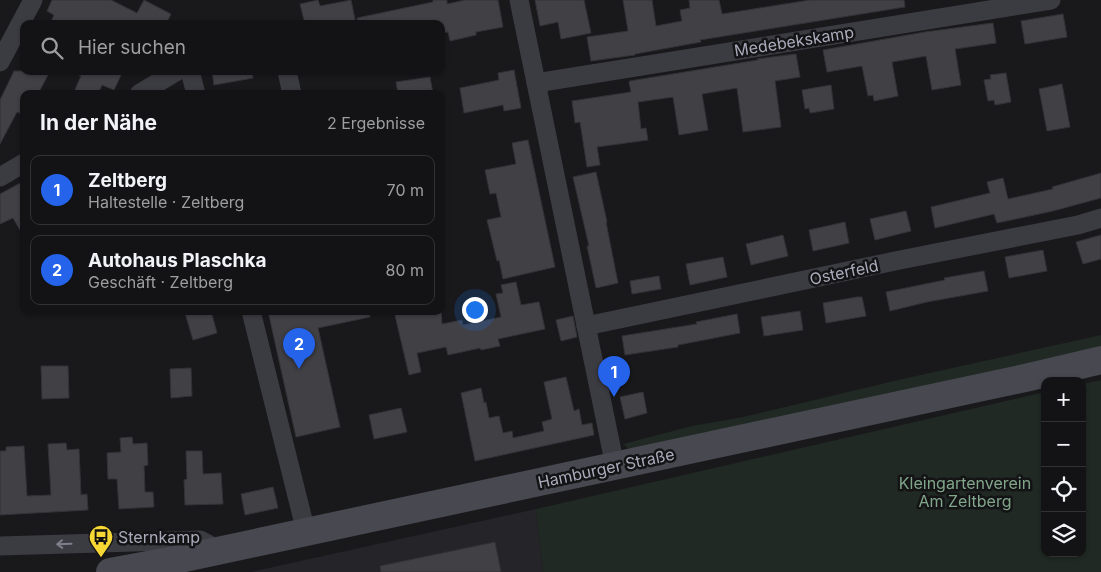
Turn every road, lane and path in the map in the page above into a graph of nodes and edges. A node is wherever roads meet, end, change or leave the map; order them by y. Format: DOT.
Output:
graph roads {
  1 [pos="33,0"];
  2 [pos="519,0"];
  3 [pos="1051,0"];
  4 [pos="22,20"];
  5 [pos="20,24"];
  6 [pos="0,62"];
  7 [pos="170,75"];
  8 [pos="191,75"];
  9 [pos="288,75"];
  10 [pos="536,83"];
  11 [pos="146,90"];
  12 [pos="195,90"];
  13 [pos="291,90"];
  14 [pos="20,164"];
  15 [pos="0,177"];
  16 [pos="1101,218"];
  17 [pos="252,315"];
  18 [pos="586,326"];
  19 [pos="1101,360"];
  20 [pos="615,466"];
  21 [pos="306,532"];
  22 [pos="0,546"];
  23 [pos="211,552"];
  24 [pos="110,572"];
  1 -- 4 [label="street"];
  2 -- 10 [label="street"];
  3 -- 10 [label="street, Medebekskamp"];
  5 -- 6 [label="street"];
  7 -- 11 [label="street"];
  8 -- 12 [label="street"];
  9 -- 13 [label="street"];
  10 -- 18 [label="street"];
  14 -- 15 [label="street"];
  16 -- 18 [label="street, Osterfeld"];
  17 -- 21 [label="street"];
  18 -- 20 [label="street"];
  19 -- 20 [label="main road, Hamburger Straße"];
  20 -- 21 [label="main road, Hamburger Straße"];
  21 -- 23 [label="main road, Hamburger Straße"];
  23 -- 22 [label="street, one-way"];
  23 -- 24 [label="main road, Hamburger Straße"];
}
